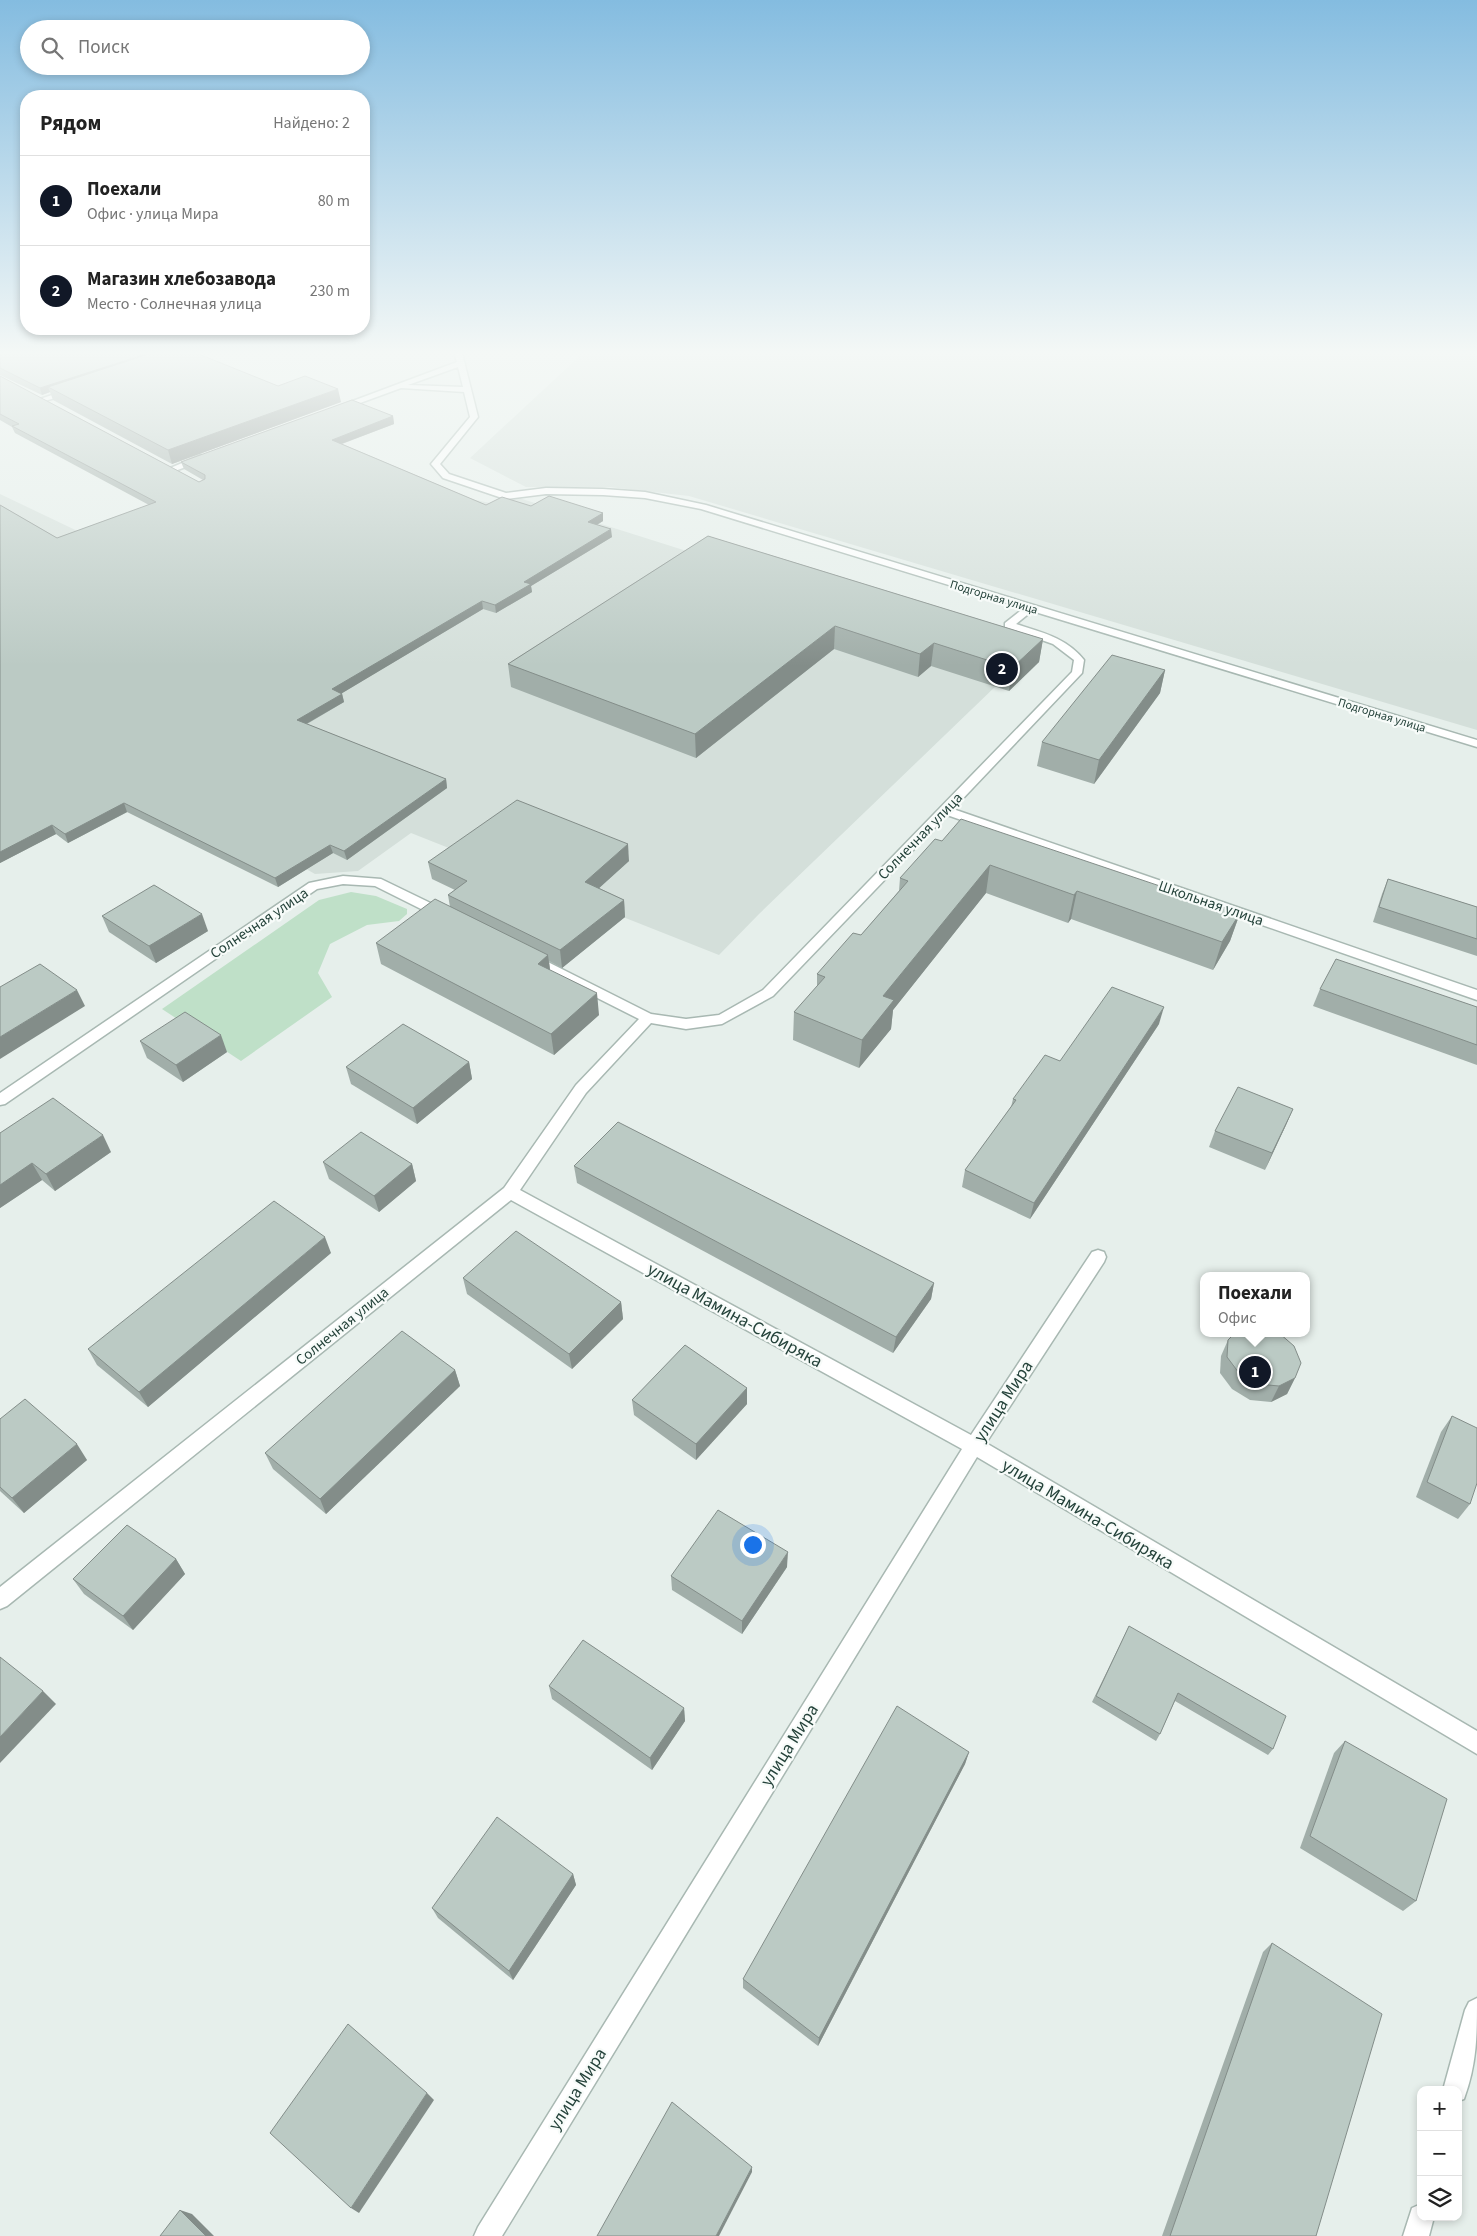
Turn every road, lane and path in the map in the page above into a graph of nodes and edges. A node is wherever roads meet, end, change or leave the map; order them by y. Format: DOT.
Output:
graph roads {
  1 [pos="205,457"];
  2 [pos="441,457"];
  3 [pos="164,464"];
  4 [pos="1030,608"];
  5 [pos="1477,744"];
  6 [pos="945,810"];
  7 [pos="452,920"];
  8 [pos="524,956"];
  9 [pos="1477,995"];
  10 [pos="648,1018"];
  11 [pos="0,1100"];
  12 [pos="510,1192"];
  13 [pos="1098,1257"];
  14 [pos="974,1446"];
  15 [pos="0,1599"];
  16 [pos="1477,1743"];
  17 [pos="1477,2010"];
  18 [pos="1456,2086"];
  19 [pos="1420,2221"];
  20 [pos="486,2236"];
  21 [pos="1416,2236"];
  1 -- 3 [label="street"];
  2 -- 4 [label="street, Подгорная улица"];
  4 -- 5 [label="street, Подгорная улица"];
  4 -- 6 [label="street, Солнечная улица"];
  6 -- 9 [label="street, Школьная улица"];
  6 -- 10 [label="street, Солнечная улица"];
  7 -- 11 [label="street, Солнечная улица"];
  8 -- 10 [label="street, Солнечная улица"];
  10 -- 12 [label="street, Солнечная улица"];
  12 -- 14 [label="street, улица Мамина-Сибиряка"];
  12 -- 15 [label="street, Солнечная улица"];
  13 -- 14 [label="street, улица Мира"];
  14 -- 16 [label="street, улица Мамина-Сибиряка"];
  14 -- 20 [label="street, улица Мира"];
  17 -- 18 [label="street"];
  19 -- 21 [label="street"];
}
